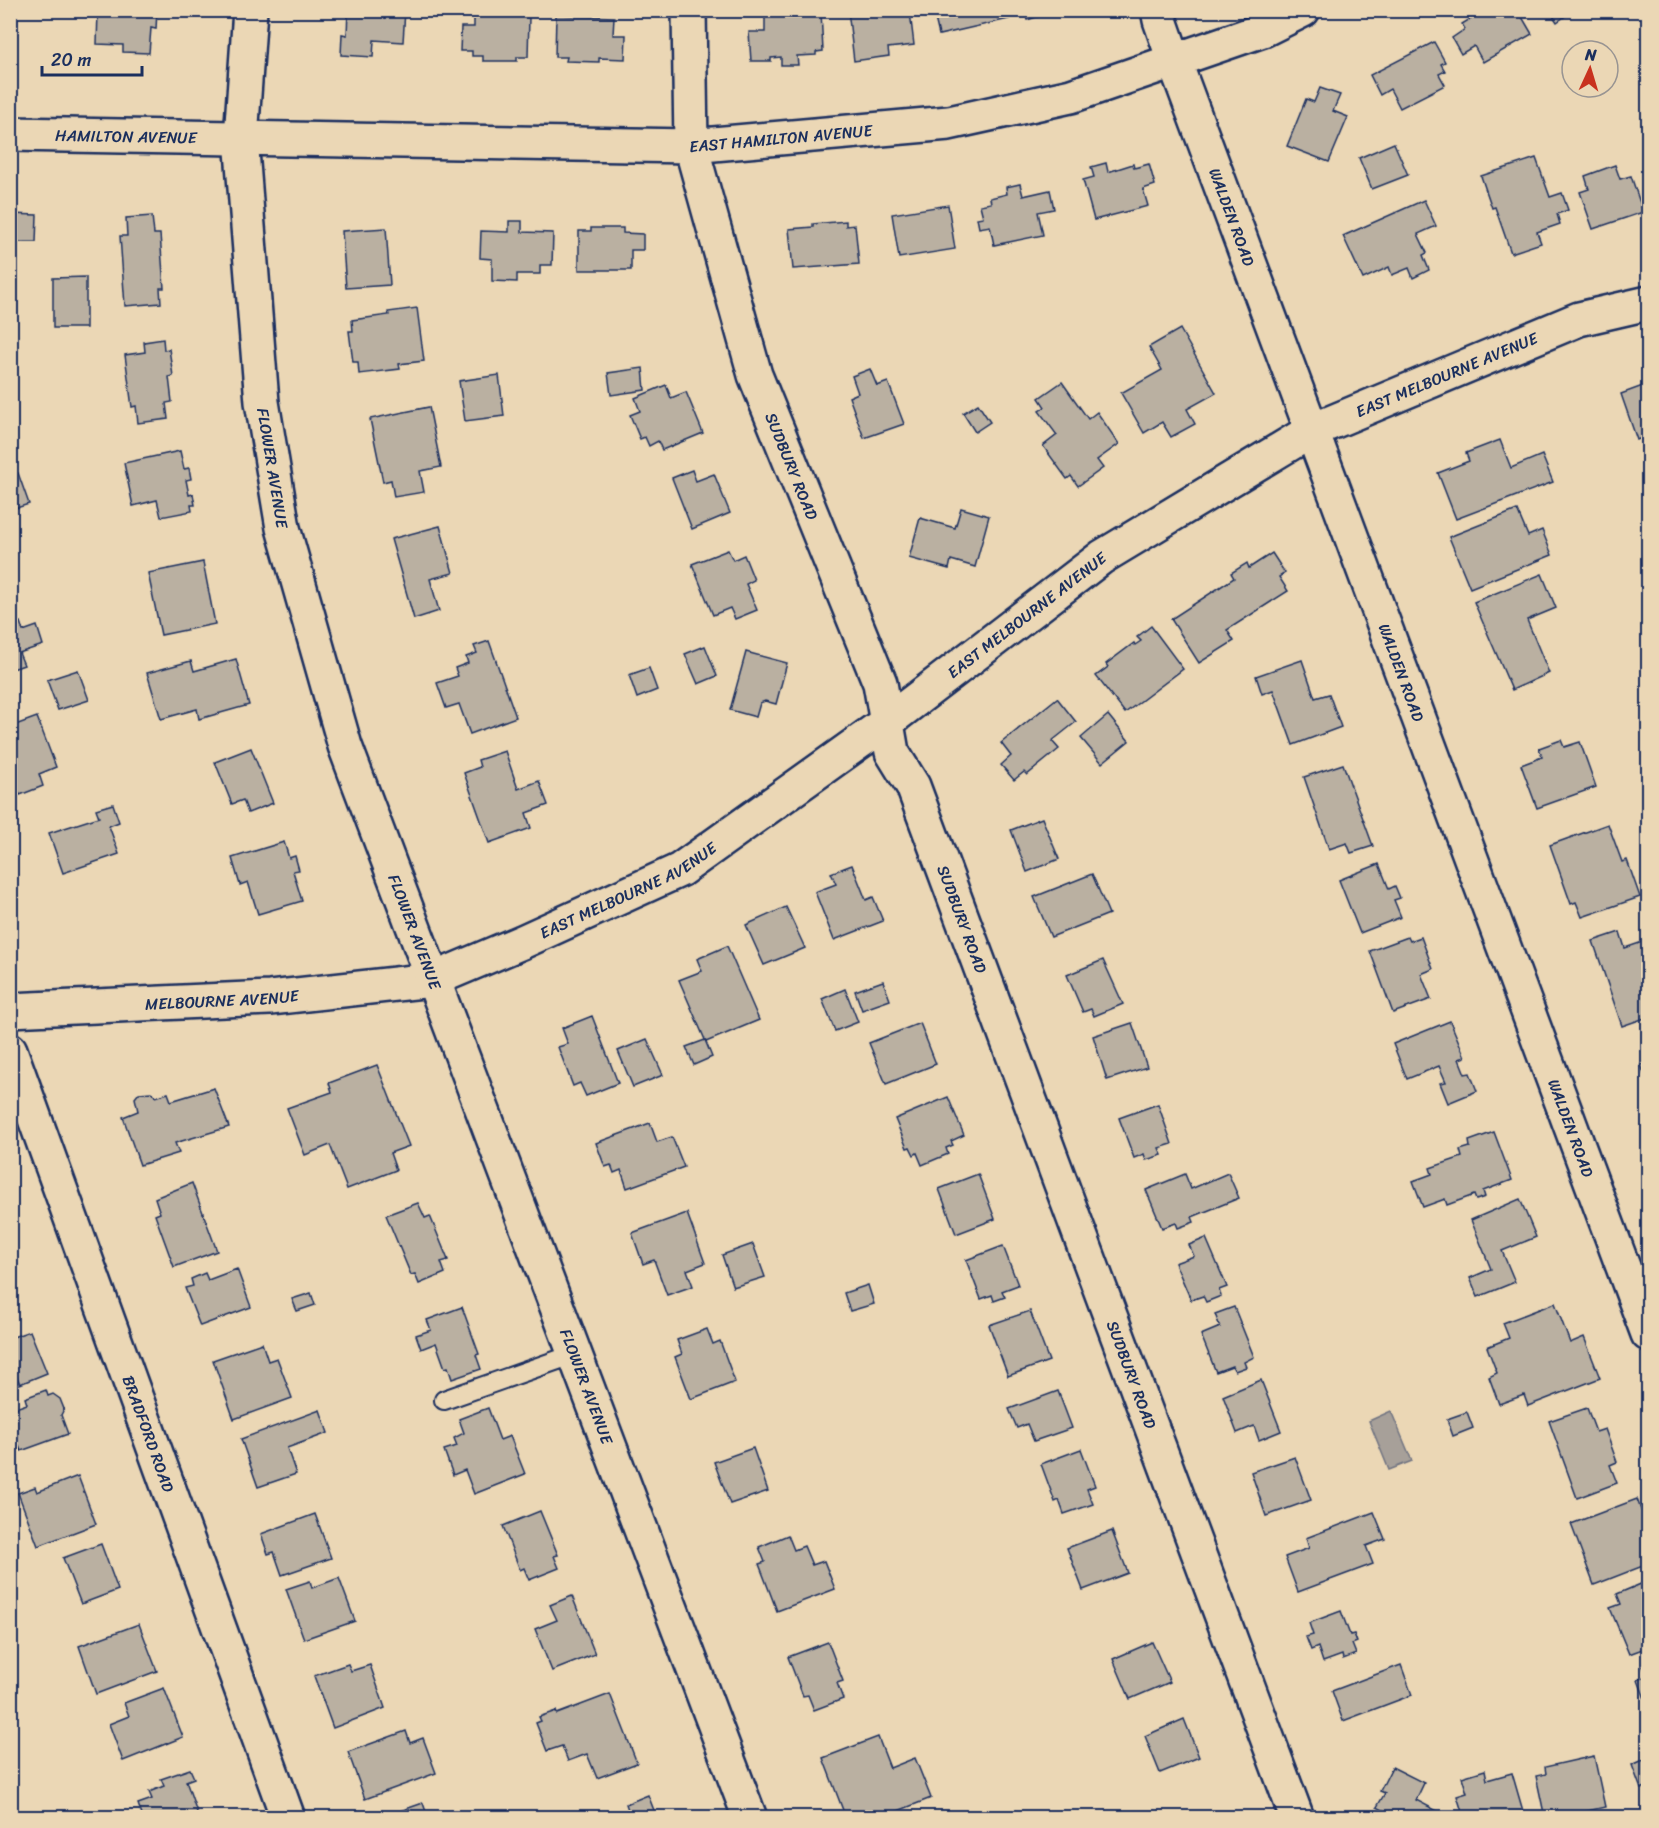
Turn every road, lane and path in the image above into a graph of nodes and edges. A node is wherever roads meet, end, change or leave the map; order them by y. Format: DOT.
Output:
graph roads {
  1 [pos="250,10"];
  2 [pos="689,10"];
  3 [pos="1158,10"];
  4 [pos="1303,10"];
  5 [pos="1174,60"];
  6 [pos="10,134"];
  7 [pos="240,138"];
  8 [pos="690,146"];
  9 [pos="1648,303"];
  10 [pos="1311,431"];
  11 [pos="887,722"];
  12 [pos="432,980"];
  13 [pos="10,1010"];
  14 [pos="10,1050"];
  15 [pos="1648,1334"];
  16 [pos="575,1354"];
  17 [pos="444,1400"];
  18 [pos="288,1818"];
  19 [pos="750,1818"];
  20 [pos="1297,1818"];
  1 -- 7 [label="street, FLOWER AVENUE"];
  2 -- 8 [label="street, SUDBURY ROAD"];
  3 -- 5 [label="street, WALDEN ROAD"];
  4 -- 5 [label="street, EAST HAMILTON AVENUE"];
  5 -- 8 [label="street, EAST HAMILTON AVENUE"];
  5 -- 10 [label="street, WALDEN ROAD"];
  6 -- 7 [label="street, HAMILTON AVENUE"];
  7 -- 8 [label="street, EAST HAMILTON AVENUE"];
  7 -- 12 [label="street, FLOWER AVENUE"];
  8 -- 11 [label="street, SUDBURY ROAD"];
  9 -- 10 [label="street, EAST MELBOURNE AVENUE"];
  10 -- 11 [label="street, EAST MELBOURNE AVENUE"];
  10 -- 15 [label="street, WALDEN ROAD"];
  11 -- 12 [label="street, EAST MELBOURNE AVENUE"];
  11 -- 20 [label="street, SUDBURY ROAD"];
  12 -- 13 [label="street, MELBOURNE AVENUE"];
  12 -- 16 [label="street, FLOWER AVENUE"];
  14 -- 18 [label="street, BRADFORD ROAD"];
  16 -- 17 [label="lane"];
  16 -- 19 [label="street, FLOWER AVENUE"];
}
